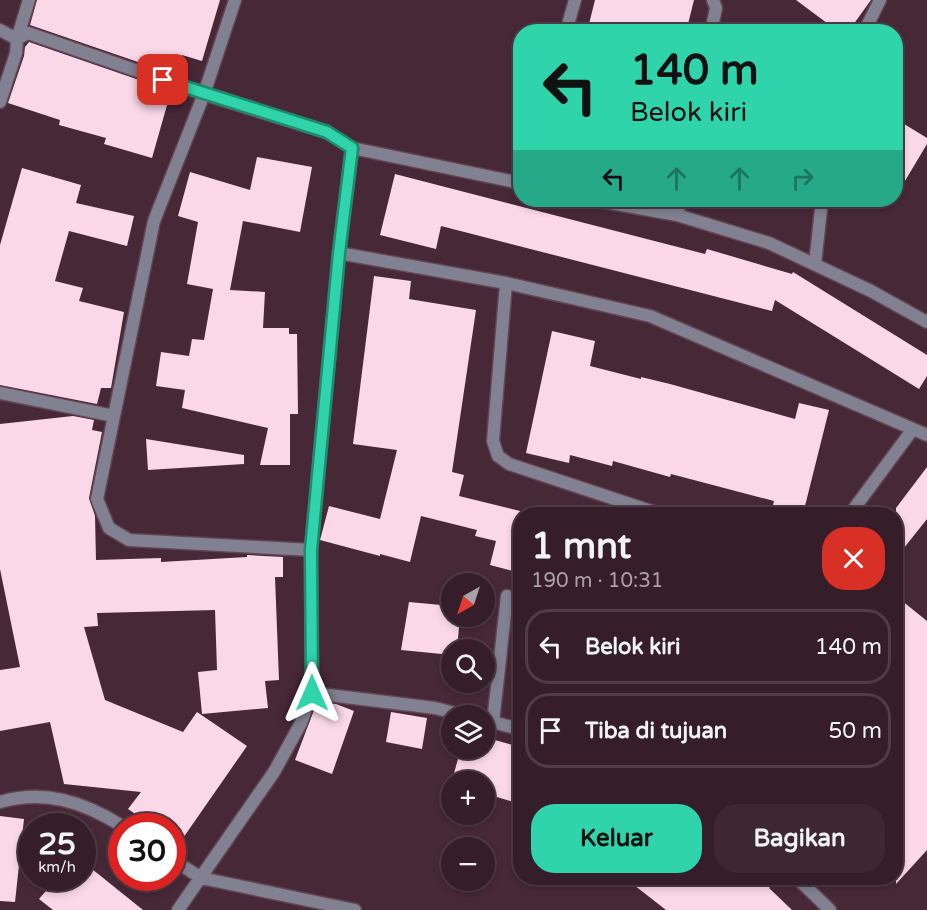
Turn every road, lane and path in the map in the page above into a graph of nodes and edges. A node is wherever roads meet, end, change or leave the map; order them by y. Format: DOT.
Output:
graph roads {
  1 [pos="28,0"];
  2 [pos="235,0"];
  3 [pos="575,0"];
  4 [pos="713,0"];
  5 [pos="880,0"];
  6 [pos="568,24"];
  7 [pos="713,24"];
  8 [pos="868,24"];
  9 [pos="0,30"];
  10 [pos="17,39"];
  11 [pos="204,94"];
  12 [pos="0,102"];
  13 [pos="352,148"];
  14 [pos="513,182"];
  15 [pos="633,207"];
  16 [pos="679,207"];
  17 [pos="821,207"];
  18 [pos="677,215"];
  19 [pos="339,253"];
  20 [pos="815,264"];
  21 [pos="506,283"];
  22 [pos="927,322"];
  23 [pos="0,393"];
  24 [pos="114,416"];
  25 [pos="913,429"];
  26 [pos="927,435"];
  27 [pos="639,507"];
  28 [pos="855,507"];
  29 [pos="311,550"];
  30 [pos="507,596"];
  31 [pos="312,693"];
  32 [pos="491,705"];
  33 [pos="441,710"];
  34 [pos="495,723"];
  35 [pos="513,727"];
  36 [pos="0,802"];
  37 [pos="108,819"];
  38 [pos="186,868"];
  39 [pos="201,878"];
  40 [pos="804,885"];
  41 [pos="178,910"];
  42 [pos="355,910"];
  43 [pos="830,910"];
  1 -- 10 [label="street"];
  2 -- 11 [label="street"];
  3 -- 6 [label="street"];
  4 -- 7 [label="street"];
  5 -- 8 [label="street"];
  9 -- 10 [label="street"];
  10 -- 11 [label="street"];
  10 -- 12 [label="street"];
  11 -- 13 [label="street"];
  11 -- 24 [label="street"];
  13 -- 14 [label="street"];
  13 -- 19 [label="street"];
  15 -- 18 [label="street"];
  16 -- 18 [label="street"];
  17 -- 20 [label="street"];
  18 -- 20 [label="street"];
  19 -- 21 [label="street"];
  19 -- 29 [label="street"];
  20 -- 22 [label="street"];
  21 -- 25 [label="street"];
  21 -- 27 [label="street"];
  23 -- 24 [label="street"];
  24 -- 29 [label="street"];
  25 -- 26 [label="street"];
  25 -- 28 [label="street"];
  29 -- 31 [label="street"];
  30 -- 32 [label="street"];
  31 -- 33 [label="street"];
  31 -- 39 [label="street"];
  34 -- 35 [label="street"];
  36 -- 37 [label="street"];
  38 -- 39 [label="street"];
  39 -- 41 [label="street"];
  39 -- 42 [label="street"];
  40 -- 43 [label="street"];
}
